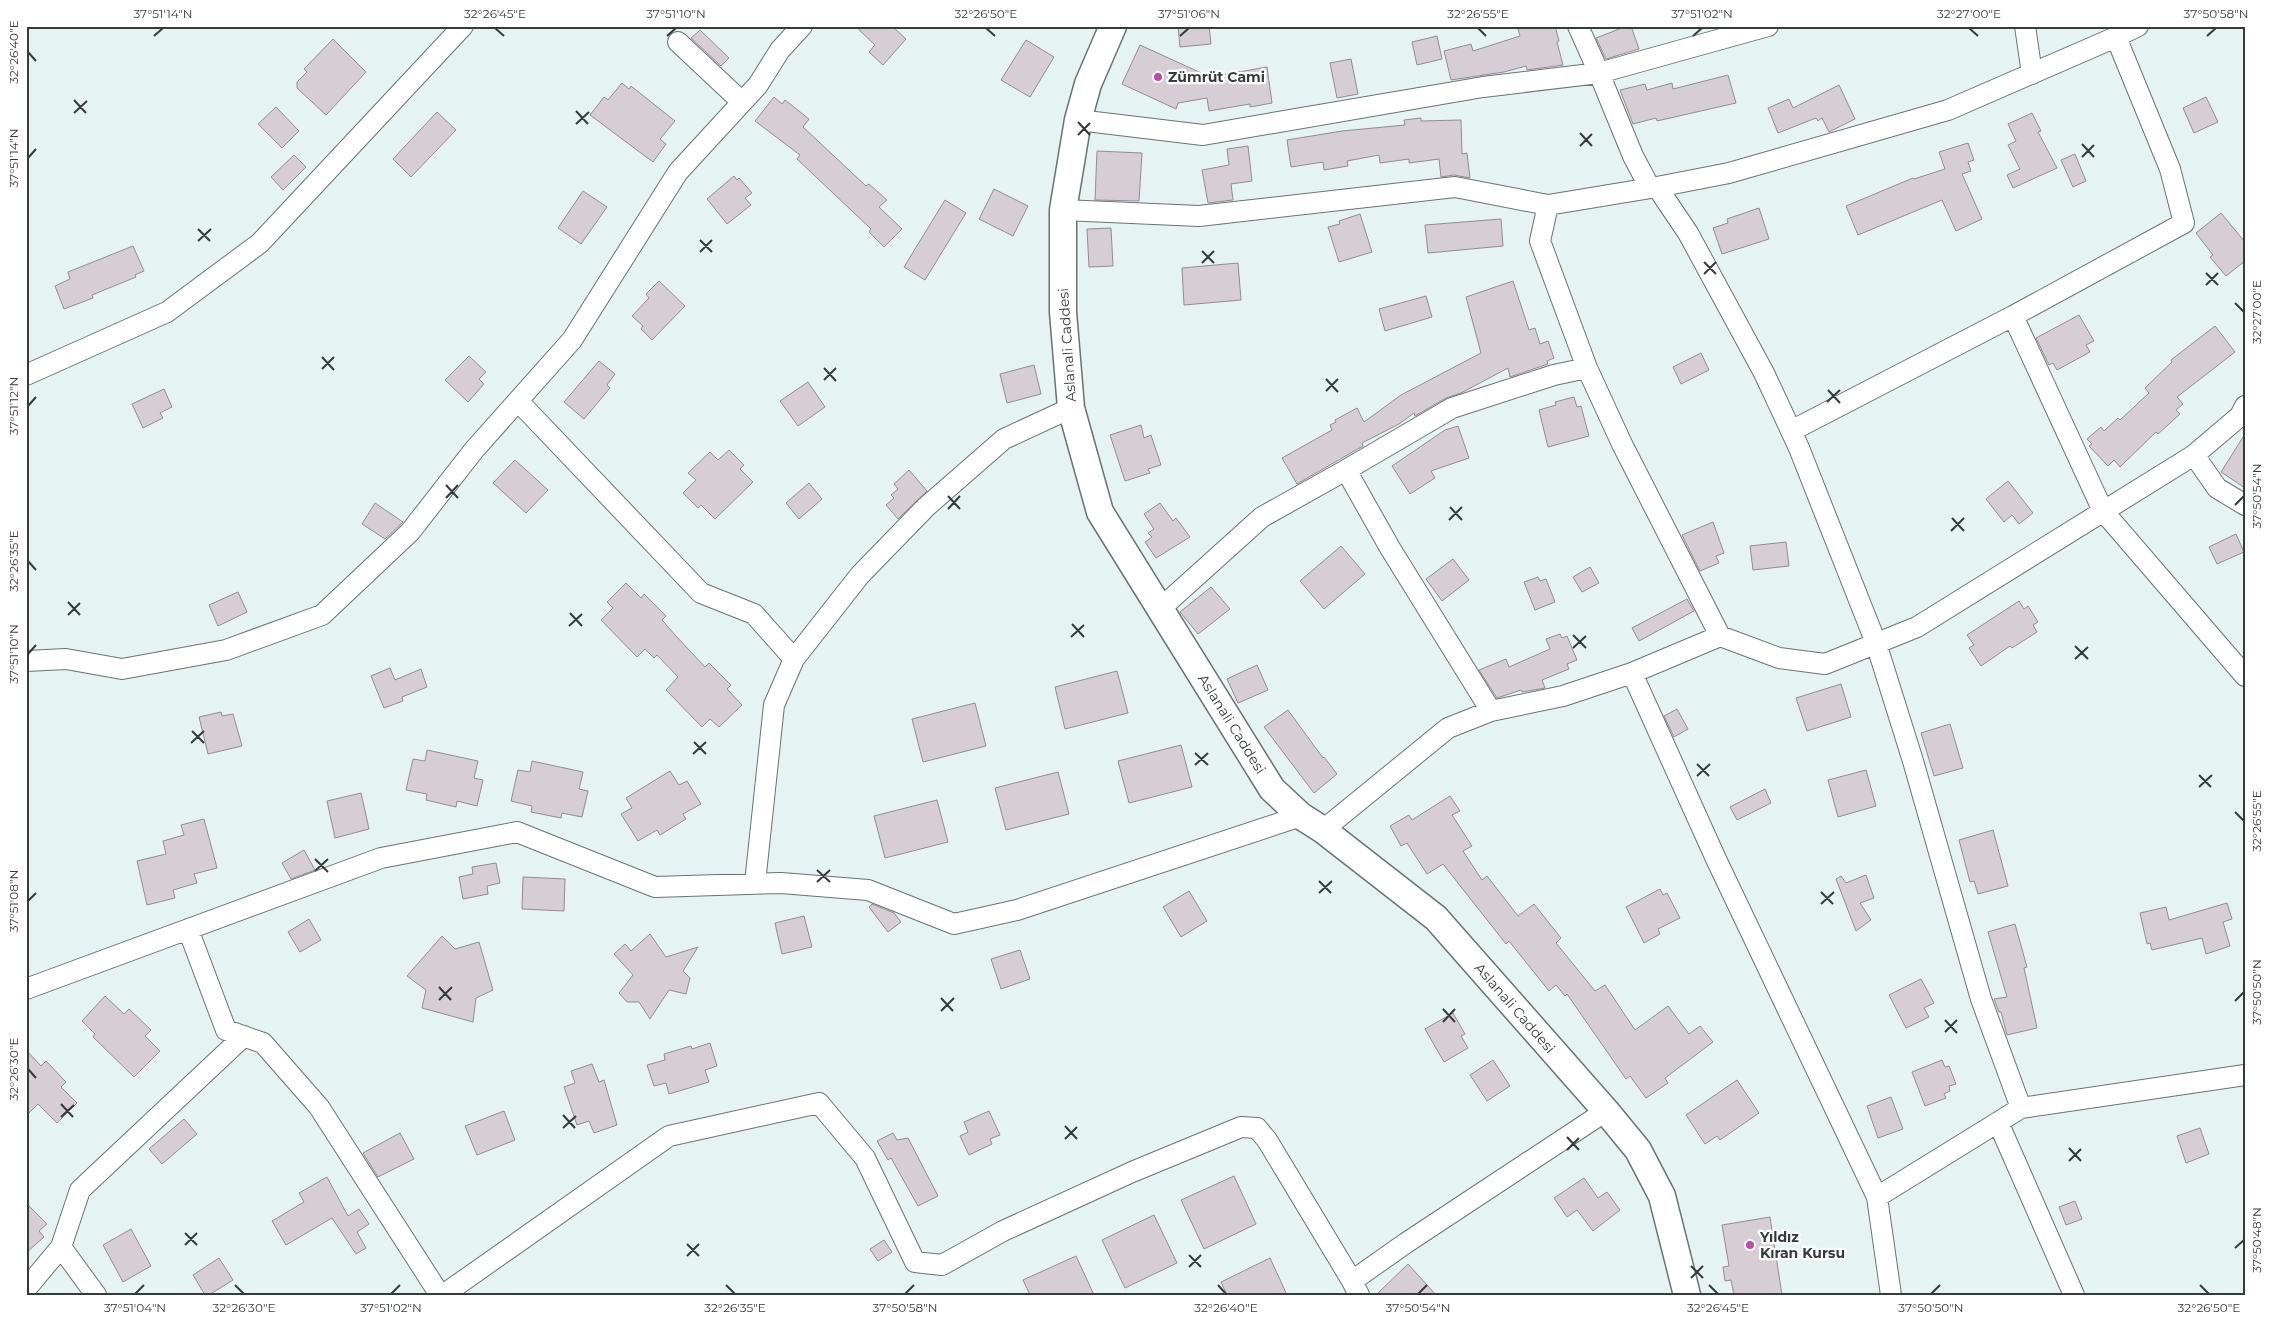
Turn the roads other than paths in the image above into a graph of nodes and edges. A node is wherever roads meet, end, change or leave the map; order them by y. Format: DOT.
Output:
graph roads {
  1 [pos="464,26"];
  2 [pos="802,26"];
  3 [pos="1113,26"];
  4 [pos="1578,26"];
  5 [pos="1768,26"];
  6 [pos="2025,26"];
  7 [pos="2138,26"];
  8 [pos="2116,37"];
  9 [pos="678,42"];
  10 [pos="1599,73"];
  11 [pos="2032,74"];
  12 [pos="742,102"];
  13 [pos="1078,120"];
  14 [pos="1654,188"];
  15 [pos="1548,205"];
  16 [pos="1063,210"];
  17 [pos="2013,316"];
  18 [pos="1587,368"];
  19 [pos="26,375"];
  20 [pos="518,401"];
  21 [pos="2245,406"];
  22 [pos="1071,408"];
  23 [pos="1791,431"];
  24 [pos="2194,455"];
  25 [pos="1346,470"];
  26 [pos="2245,505"];
  27 [pos="2103,512"];
  28 [pos="1161,608"];
  29 [pos="1720,636"];
  30 [pos="1876,643"];
  31 [pos="794,659"];
  32 [pos="26,661"];
  33 [pos="1632,673"];
  34 [pos="2245,676"];
  35 [pos="1491,711"];
  36 [pos="1301,816"];
  37 [pos="1323,830"];
  38 [pos="755,883"];
  39 [pos="188,929"];
  40 [pos="26,990"];
  41 [pos="244,1036"];
  42 [pos="2245,1075"];
  43 [pos="2021,1108"];
  44 [pos="1606,1111"];
  45 [pos="1998,1122"];
  46 [pos="1876,1197"];
  47 [pos="61,1247"];
  48 [pos="1356,1288"];
  49 [pos="26,1289"];
  50 [pos="96,1295"];
  51 [pos="442,1295"];
  52 [pos="1687,1295"];
  53 [pos="1891,1295"];
  54 [pos="2074,1295"];
  1 -- 19 [label="street"];
  2 -- 12 [label="street"];
  3 -- 13 [label="street, Aslanali Caddesi"];
  4 -- 10 [label="street"];
  5 -- 10 [label="street"];
  6 -- 11 [label="street"];
  7 -- 8 [label="street"];
  8 -- 11 [label="street"];
  8 -- 17 [label="street"];
  9 -- 12 [label="street"];
  10 -- 13 [label="street"];
  10 -- 14 [label="street"];
  11 -- 14 [label="street"];
  12 -- 20 [label="street"];
  13 -- 16 [label="street, Aslanali Caddesi"];
  14 -- 15 [label="street"];
  14 -- 23 [label="street"];
  15 -- 16 [label="street"];
  15 -- 18 [label="street"];
  16 -- 22 [label="street, Aslanali Caddesi"];
  17 -- 23 [label="street"];
  17 -- 27 [label="street"];
  18 -- 25 [label="street"];
  18 -- 29 [label="street"];
  20 -- 31 [label="street"];
  20 -- 32 [label="street"];
  21 -- 24 [label="street"];
  22 -- 28 [label="street, Aslanali Caddesi"];
  22 -- 31 [label="street"];
  23 -- 30 [label="street"];
  24 -- 26 [label="street"];
  24 -- 27 [label="street"];
  25 -- 28 [label="street"];
  25 -- 35 [label="street"];
  27 -- 30 [label="street"];
  27 -- 34 [label="street"];
  28 -- 36 [label="street, Aslanali Caddesi"];
  29 -- 30 [label="street"];
  29 -- 33 [label="street"];
  30 -- 43 [label="street"];
  31 -- 38 [label="street"];
  33 -- 35 [label="street"];
  33 -- 46 [label="street"];
  35 -- 37 [label="street"];
  36 -- 37 [label="street, Aslanali Caddesi"];
  36 -- 38 [label="street"];
  37 -- 44 [label="street, Aslanali Caddesi"];
  38 -- 39 [label="street"];
  39 -- 40 [label="street"];
  39 -- 41 [label="street"];
  41 -- 47 [label="street"];
  41 -- 51 [label="street"];
  42 -- 43 [label="street"];
  43 -- 45 [label="street"];
  44 -- 48 [label="street"];
  44 -- 52 [label="street, Aslanali Caddesi"];
  45 -- 46 [label="street"];
  45 -- 54 [label="street"];
  46 -- 53 [label="street"];
  47 -- 49 [label="street"];
  47 -- 50 [label="street"];
  48 -- 51 [label="street"];
}
